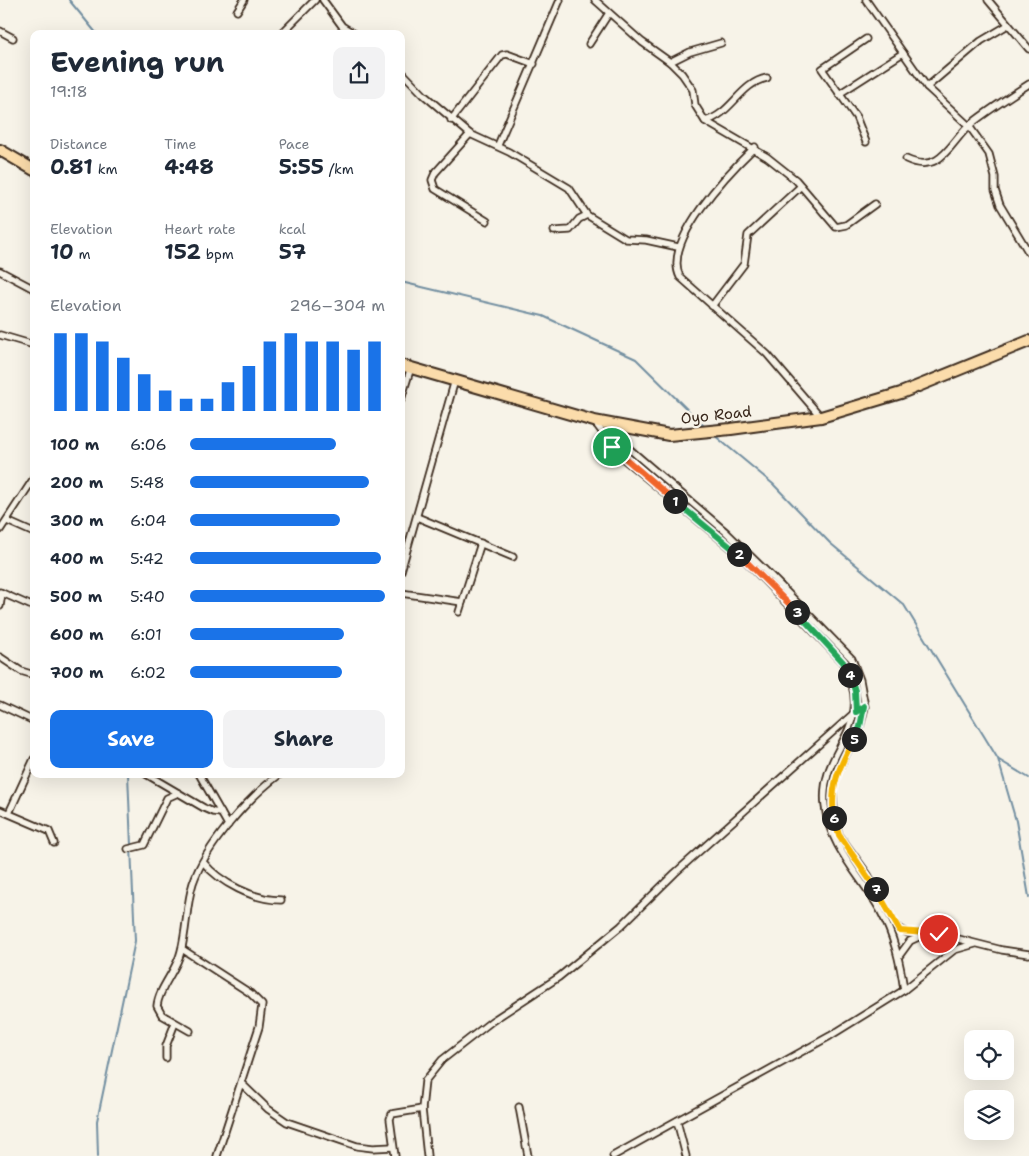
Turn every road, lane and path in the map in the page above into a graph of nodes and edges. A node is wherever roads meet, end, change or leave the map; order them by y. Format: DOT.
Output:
graph roads {
  1 [pos="244,0"];
  2 [pos="315,0"];
  3 [pos="323,0"];
  4 [pos="560,0"];
  5 [pos="595,0"];
  6 [pos="866,0"];
  7 [pos="988,0"];
  8 [pos="237,11"];
  9 [pos="609,13"];
  10 [pos="1008,25"];
  11 [pos="285,30"];
  12 [pos="348,30"];
  13 [pos="0,31"];
  14 [pos="13,38"];
  15 [pos="866,39"];
  16 [pos="721,43"];
  17 [pos="589,44"];
  18 [pos="1029,49"];
  19 [pos="903,52"];
  20 [pos="670,62"];
  21 [pos="534,64"];
  22 [pos="405,75"];
  23 [pos="767,78"];
  24 [pos="1029,84"];
  25 [pos="927,86"];
  26 [pos="839,94"];
  27 [pos="451,120"];
  28 [pos="705,121"];
  29 [pos="968,126"];
  30 [pos="470,134"];
  31 [pos="866,142"];
  32 [pos="498,145"];
  33 [pos="754,147"];
  34 [pos="0,150"];
  35 [pos="906,159"];
  36 [pos="30,168"];
  37 [pos="801,186"];
  38 [pos="875,204"];
  39 [pos="587,215"];
  40 [pos="487,221"];
  41 [pos="554,231"];
  42 [pos="678,247"];
  43 [pos="1029,254"];
  44 [pos="0,271"];
  45 [pos="30,287"];
  46 [pos="712,306"];
  47 [pos="0,335"];
  48 [pos="1029,340"];
  49 [pos="30,344"];
  50 [pos="1016,346"];
  51 [pos="1029,349"];
  52 [pos="406,366"];
  53 [pos="455,380"];
  54 [pos="821,417"];
  55 [pos="594,421"];
  56 [pos="611,426"];
  57 [pos="30,484"];
  58 [pos="417,517"];
  59 [pos="3,524"];
  60 [pos="30,532"];
  61 [pos="481,543"];
  62 [pos="405,558"];
  63 [pos="514,558"];
  64 [pos="1,592"];
  65 [pos="405,594"];
  66 [pos="462,602"];
  67 [pos="30,605"];
  68 [pos="0,606"];
  69 [pos="459,612"];
  70 [pos="0,657"];
  71 [pos="30,674"];
  72 [pos="0,705"];
  73 [pos="864,706"];
  74 [pos="856,712"];
  75 [pos="30,719"];
  76 [pos="30,768"];
  77 [pos="153,778"];
  78 [pos="202,778"];
  79 [pos="275,778"];
  80 [pos="178,793"];
  81 [pos="0,810"];
  82 [pos="9,813"];
  83 [pos="221,813"];
  84 [pos="228,825"];
  85 [pos="54,843"];
  86 [pos="128,849"];
  87 [pos="203,862"];
  88 [pos="281,900"];
  89 [pos="927,934"];
  90 [pos="954,937"];
  91 [pos="978,944"];
  92 [pos="182,949"];
  93 [pos="954,950"];
  94 [pos="1029,954"];
  95 [pos="899,956"];
  96 [pos="904,990"];
  97 [pos="175,1023"];
  98 [pos="190,1031"];
  99 [pos="166,1058"];
  100 [pos="241,1084"];
  101 [pos="518,1107"];
  102 [pos="422,1109"];
  103 [pos="677,1121"];
  104 [pos="394,1147"];
  105 [pos="217,1156"];
  106 [pos="395,1156"];
  107 [pos="427,1156"];
  108 [pos="528,1156"];
  109 [pos="613,1156"];
  110 [pos="686,1156"];
  1 -- 8 [label="street"];
  2 -- 11 [label="street"];
  3 -- 12 [label="street"];
  4 -- 21 [label="street"];
  5 -- 9 [label="street"];
  6 -- 19 [label="street"];
  7 -- 10 [label="street"];
  9 -- 17 [label="street"];
  9 -- 20 [label="street"];
  10 -- 18 [label="street"];
  10 -- 25 [label="street"];
  13 -- 14 [label="street"];
  15 -- 26 [label="street"];
  16 -- 20 [label="street"];
  19 -- 25 [label="street"];
  19 -- 26 [label="street"];
  20 -- 28 [label="street"];
  21 -- 27 [label="street"];
  21 -- 32 [label="street"];
  22 -- 27 [label="street"];
  23 -- 28 [label="street"];
  24 -- 29 [label="street"];
  25 -- 29 [label="street"];
  26 -- 31 [label="street"];
  27 -- 30 [label="street"];
  28 -- 33 [label="street"];
  29 -- 35 [label="street"];
  29 -- 43 [label="street"];
  30 -- 32 [label="street"];
  30 -- 40 [label="street"];
  32 -- 39 [label="street"];
  33 -- 37 [label="street"];
  33 -- 42 [label="street"];
  34 -- 36 [label="highway"];
  37 -- 38 [label="street"];
  37 -- 46 [label="street"];
  39 -- 41 [label="street"];
  39 -- 42 [label="street"];
  42 -- 46 [label="street"];
  44 -- 45 [label="street"];
  46 -- 54 [label="street"];
  47 -- 49 [label="street"];
  48 -- 50 [label="highway, Oyo Road"];
  50 -- 51 [label="highway"];
  50 -- 54 [label="highway, Oyo Road"];
  52 -- 53 [label="highway, Oyo Road"];
  53 -- 55 [label="highway, Oyo Road"];
  53 -- 58 [label="street"];
  54 -- 56 [label="highway, Oyo Road"];
  55 -- 56 [label="highway, Oyo Road"];
  55 -- 74 [label="street"];
  56 -- 73 [label="street"];
  57 -- 59 [label="street"];
  58 -- 61 [label="street"];
  58 -- 62 [label="street"];
  59 -- 60 [label="street"];
  61 -- 63 [label="street"];
  61 -- 66 [label="street"];
  64 -- 67 [label="street"];
  64 -- 68 [label="street"];
  65 -- 66 [label="street"];
  66 -- 69 [label="street"];
  70 -- 71 [label="street"];
  72 -- 75 [label="street"];
  73 -- 74 [label="street"];
  73 -- 89 [label="street"];
  74 -- 95 [label="street"];
  74 -- 102 [label="street"];
  76 -- 82 [label="street"];
  77 -- 80 [label="street"];
  78 -- 83 [label="street"];
  79 -- 84 [label="street"];
  80 -- 83 [label="street"];
  80 -- 86 [label="street"];
  81 -- 82 [label="street"];
  82 -- 85 [label="street"];
  83 -- 84 [label="street"];
  84 -- 87 [label="street"];
  87 -- 88 [label="street"];
  87 -- 92 [label="street"];
  89 -- 90 [label="street"];
  89 -- 95 [label="street"];
  90 -- 91 [label="street"];
  90 -- 93 [label="street"];
  91 -- 93 [label="street"];
  91 -- 94 [label="street"];
  92 -- 97 [label="street"];
  92 -- 100 [label="street"];
  93 -- 96 [label="street"];
  95 -- 96 [label="street"];
  96 -- 103 [label="street"];
  97 -- 98 [label="street"];
  97 -- 99 [label="street"];
  100 -- 104 [label="street"];
  100 -- 105 [label="street"];
  101 -- 108 [label="street"];
  102 -- 104 [label="street"];
  102 -- 107 [label="street"];
  103 -- 109 [label="street"];
  103 -- 110 [label="street"];
  104 -- 106 [label="street"];
}
